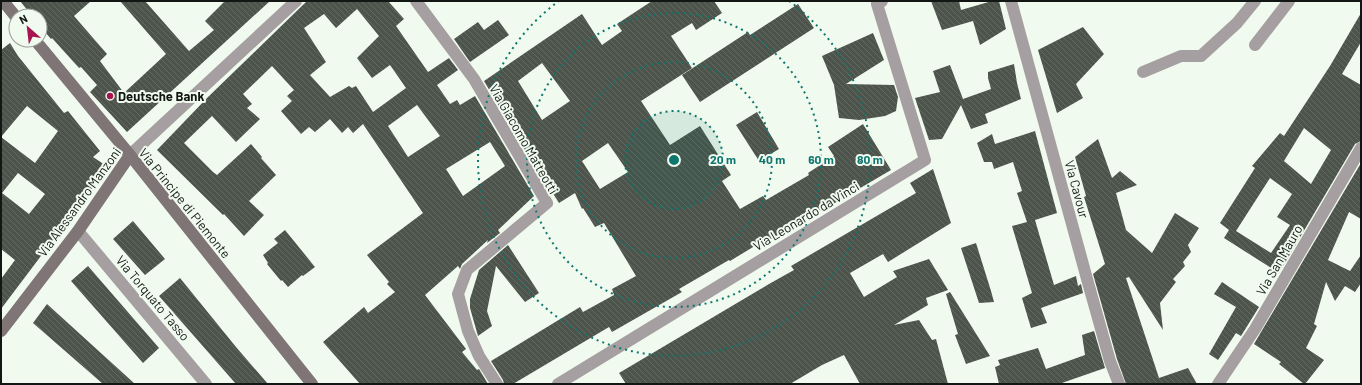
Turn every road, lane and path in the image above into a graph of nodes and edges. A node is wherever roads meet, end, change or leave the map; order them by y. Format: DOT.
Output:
graph roads {
  1 [pos="296,1"];
  2 [pos="416,1"];
  3 [pos="882,1"];
  4 [pos="1011,1"];
  5 [pos="1255,1"];
  6 [pos="1289,1"];
  7 [pos="1255,45"];
  8 [pos="42,48"];
  9 [pos="1143,72"];
  10 [pos="1361,148"];
  11 [pos="130,155"];
  12 [pos="78,231"];
  13 [pos="1,331"];
  14 [pos="206,384"];
  15 [pos="312,384"];
  16 [pos="497,384"];
  17 [pos="558,384"];
  18 [pos="1118,384"];
  19 [pos="1218,384"];
  1 -- 11 [label="street, Via Alessandro Manzoni"];
  2 -- 16 [label="street, Via Giacomo Matteotti"];
  3 -- 17 [label="street, Via Leonardo da Vinci"];
  4 -- 18 [label="street, Via Cavour"];
  5 -- 9 [label="street"];
  6 -- 7 [label="street"];
  8 -- 11 [label="main road, Via Principe di Piemonte"];
  10 -- 19 [label="street, Via San Mauro"];
  11 -- 12 [label="main road, Via Alessandro Manzoni"];
  11 -- 15 [label="main road, Via Principe di Piemonte"];
  12 -- 13 [label="main road, Via Alessandro Manzoni"];
  12 -- 14 [label="street, Via Torquato Tasso"];
}
